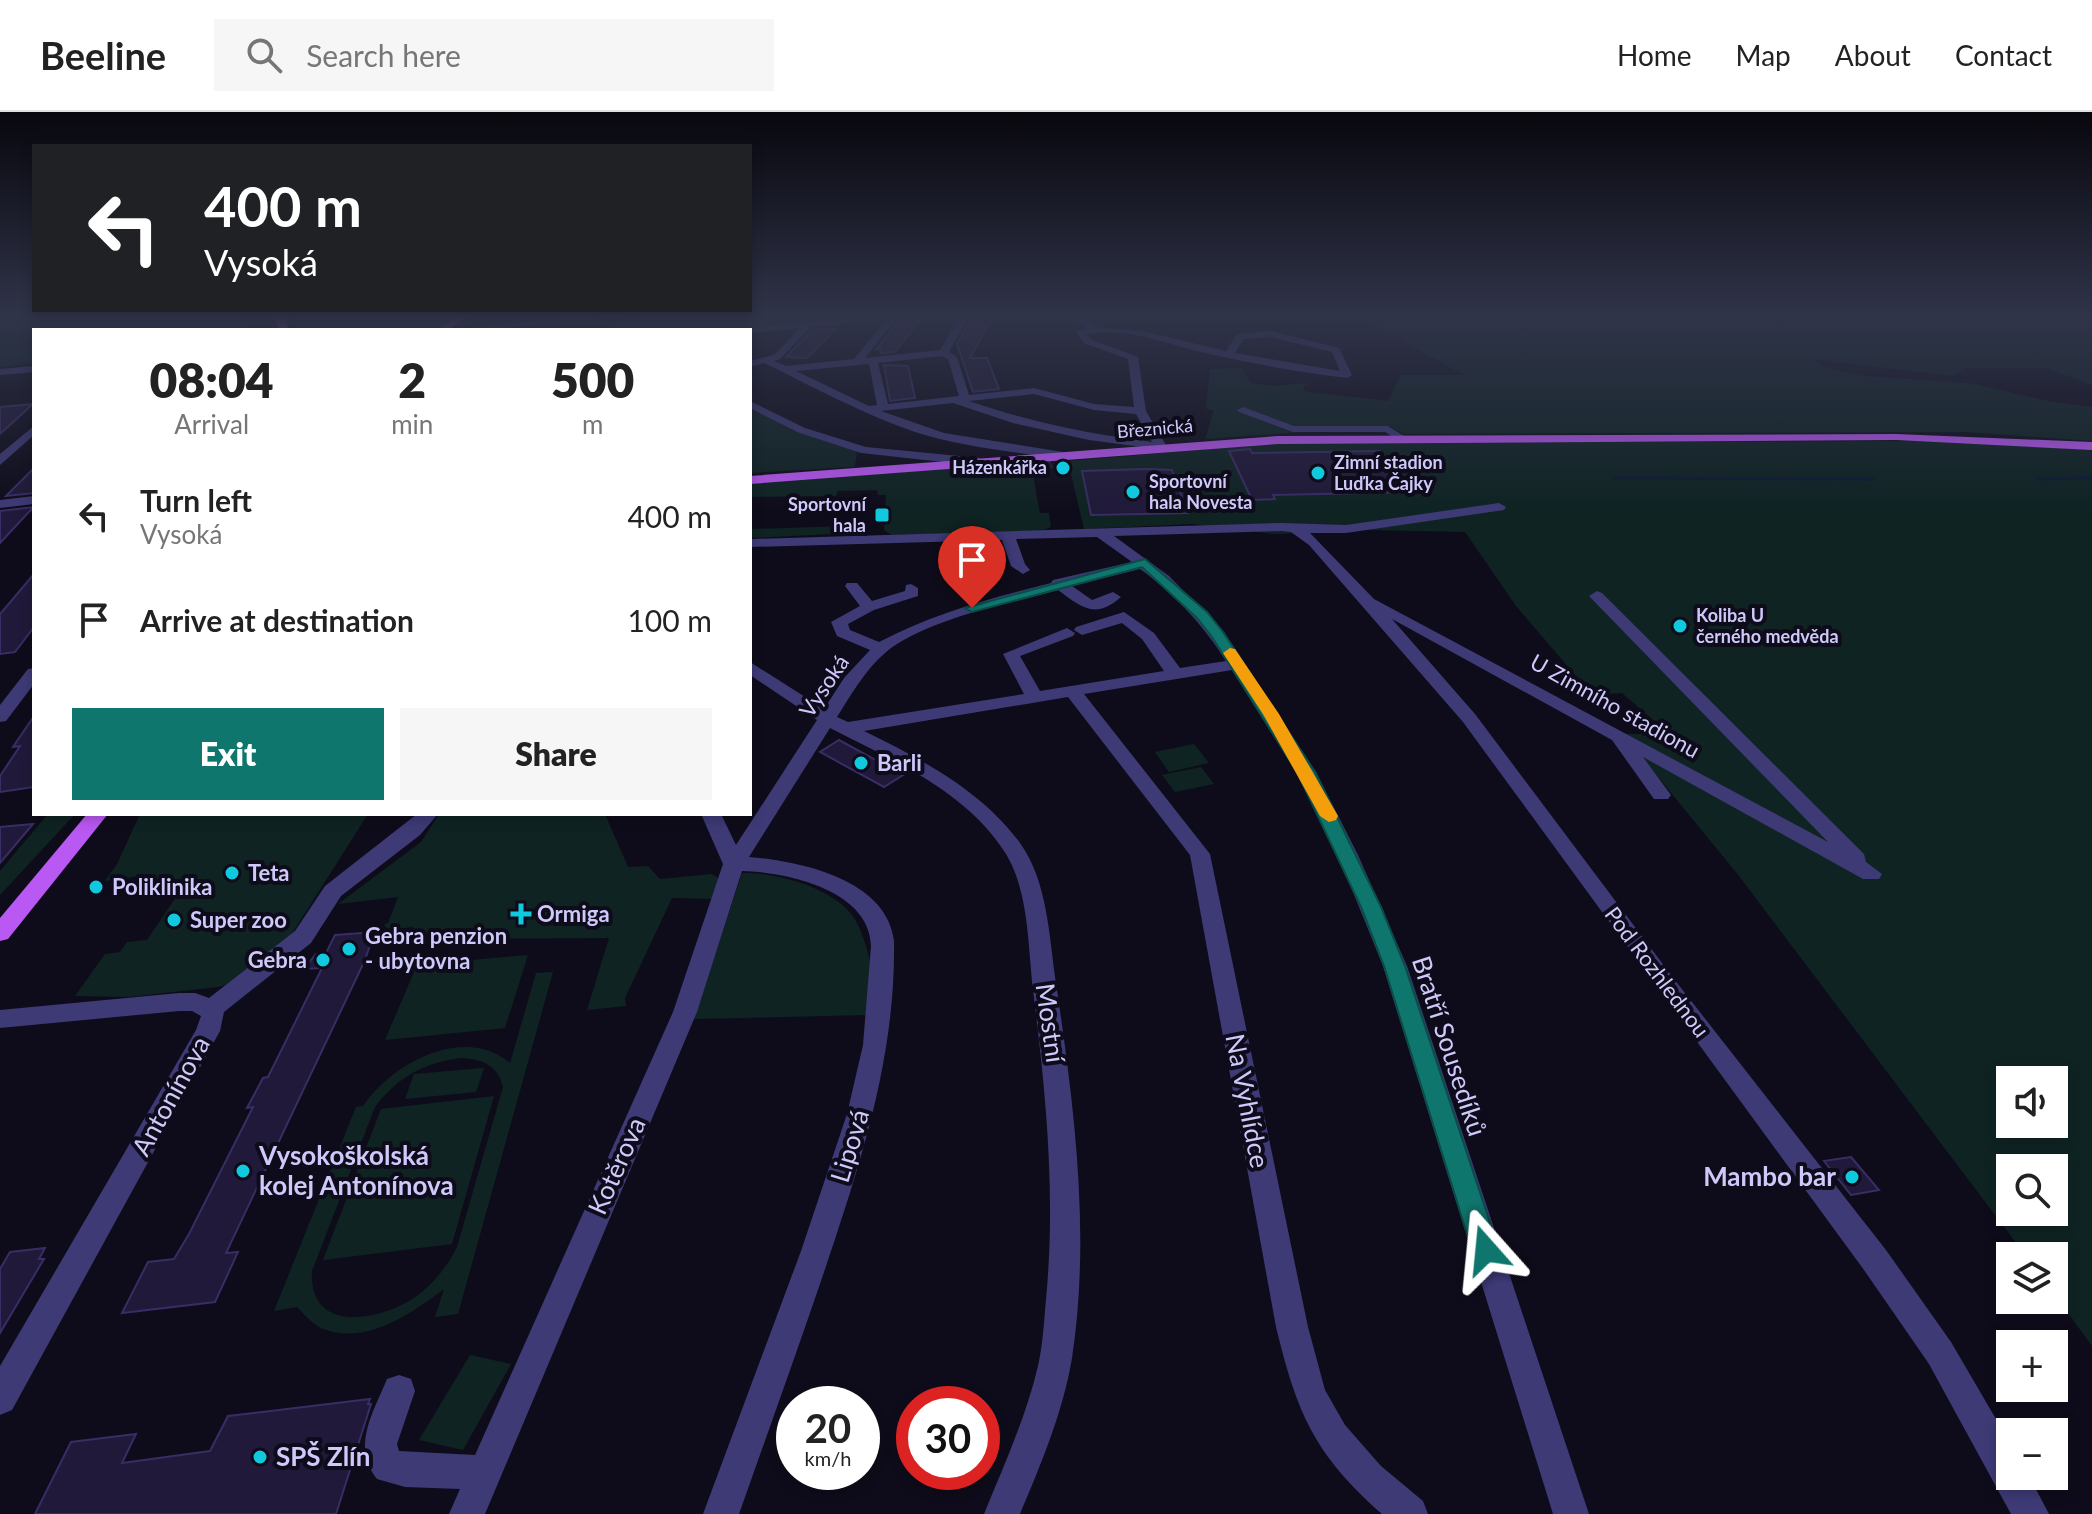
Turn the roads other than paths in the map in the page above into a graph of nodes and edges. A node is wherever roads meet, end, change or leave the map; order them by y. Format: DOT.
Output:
graph roads {
  1 [pos="807,380"];
  2 [pos="877,380"];
  3 [pos="956,380"];
  4 [pos="1137,380"];
  5 [pos="960,399"];
  6 [pos="752,405"];
  7 [pos="883,407"];
  8 [pos="869,409"];
  9 [pos="1243,410"];
  10 [pos="1140,411"];
  11 [pos="32,431"];
  12 [pos="1403,439"];
  13 [pos="2092,446"];
  14 [pos="1161,447"];
  15 [pos="32,448"];
  16 [pos="6,452"];
  17 [pos="1059,455"];
  18 [pos="980,462"];
  19 [pos="752,480"];
  20 [pos="32,500"];
  21 [pos="0,504"];
  22 [pos="1499,507"];
  23 [pos="1295,529"];
  24 [pos="1145,532"];
  25 [pos="1101,533"];
  26 [pos="1008,536"];
  27 [pos="752,543"];
  28 [pos="1142,560"];
  29 [pos="1023,570"];
  30 [pos="1058,583"];
  31 [pos="852,586"];
  32 [pos="911,588"];
  33 [pos="1358,593"];
  34 [pos="1597,596"];
  35 [pos="1113,597"];
  36 [pos="869,607"];
  37 [pos="880,648"];
  38 [pos="1238,664"];
  39 [pos="752,668"];
  40 [pos="1175,674"];
  41 [pos="32,676"];
  42 [pos="1072,691"];
  43 [pos="1034,697"];
  44 [pos="0,717"];
  45 [pos="838,724"];
  46 [pos="1616,733"];
  47 [pos="1661,795"];
  48 [pos="96,816"];
  49 [pos="426,816"];
  50 [pos="712,816"];
  51 [pos="734,864"];
  52 [pos="0,933"];
  53 [pos="210,1009"];
  54 [pos="0,1019"];
  55 [pos="399,1391"];
  56 [pos="0,1398"];
  57 [pos="485,1473"];
  58 [pos="467,1514"];
  59 [pos="721,1514"];
  60 [pos="1002,1514"];
  61 [pos="1410,1514"];
  62 [pos="1571,1514"];
  63 [pos="2031,1514"];
  1 -- 8 [label="street"];
  2 -- 7 [label="street"];
  3 -- 5 [label="street"];
  4 -- 10 [label="street"];
  5 -- 7 [label="street"];
  5 -- 10 [label="street"];
  5 -- 14 [label="street"];
  6 -- 18 [label="street"];
  7 -- 8 [label="street"];
  8 -- 17 [label="street"];
  9 -- 12 [label="street"];
  10 -- 14 [label="street"];
  11 -- 16 [label="street"];
  12 -- 13 [label="main road, Březnická"];
  12 -- 14 [label="main road, Březnická"];
  14 -- 17 [label="main road, Březnická"];
  15 -- 16 [label="street"];
  17 -- 18 [label="main road, Březnická"];
  18 -- 19 [label="main road, Březnická"];
  20 -- 21 [label="street"];
  22 -- 23 [label="street"];
  23 -- 24 [label="street"];
  23 -- 33 [label="street, Pod Rozhlednou"];
  24 -- 25 [label="street"];
  24 -- 28 [label="street"];
  25 -- 26 [label="street"];
  25 -- 28 [label="street, Bratří Sousedíků"];
  26 -- 27 [label="street"];
  26 -- 29 [label="street"];
  28 -- 30 [label="street, Vysoká"];
  28 -- 38 [label="street, Bratří Sousedíků"];
  30 -- 35 [label="street"];
  30 -- 37 [label="street, Vysoká"];
  31 -- 36 [label="street"];
  32 -- 36 [label="street"];
  33 -- 46 [label="street, U Zimního stadionu"];
  33 -- 63 [label="street, Pod Rozhlednou"];
  34 -- 46 [label="street, U Zimního stadionu"];
  36 -- 37 [label="street"];
  37 -- 45 [label="street, Vysoká"];
  38 -- 40 [label="street"];
  38 -- 62 [label="street, Bratří Sousedíků"];
  39 -- 45 [label="street, Mostní"];
  40 -- 42 [label="street"];
  40 -- 43 [label="street"];
  41 -- 44 [label="street"];
  42 -- 43 [label="street"];
  42 -- 61 [label="street, Na Vyhlídce"];
  43 -- 45 [label="street"];
  45 -- 51 [label="street, Vysoká"];
  45 -- 60 [label="street, Mostní"];
  46 -- 47 [label="street"];
  48 -- 52 [label="main road"];
  49 -- 53 [label="street, Antonínova"];
  50 -- 51 [label="street"];
  51 -- 57 [label="street, Kotěrova"];
  51 -- 59 [label="street, Lipová"];
  53 -- 54 [label="street"];
  53 -- 56 [label="street, Antonínova"];
  55 -- 57 [label="street"];
  57 -- 58 [label="street, Kotěrova"];
}
